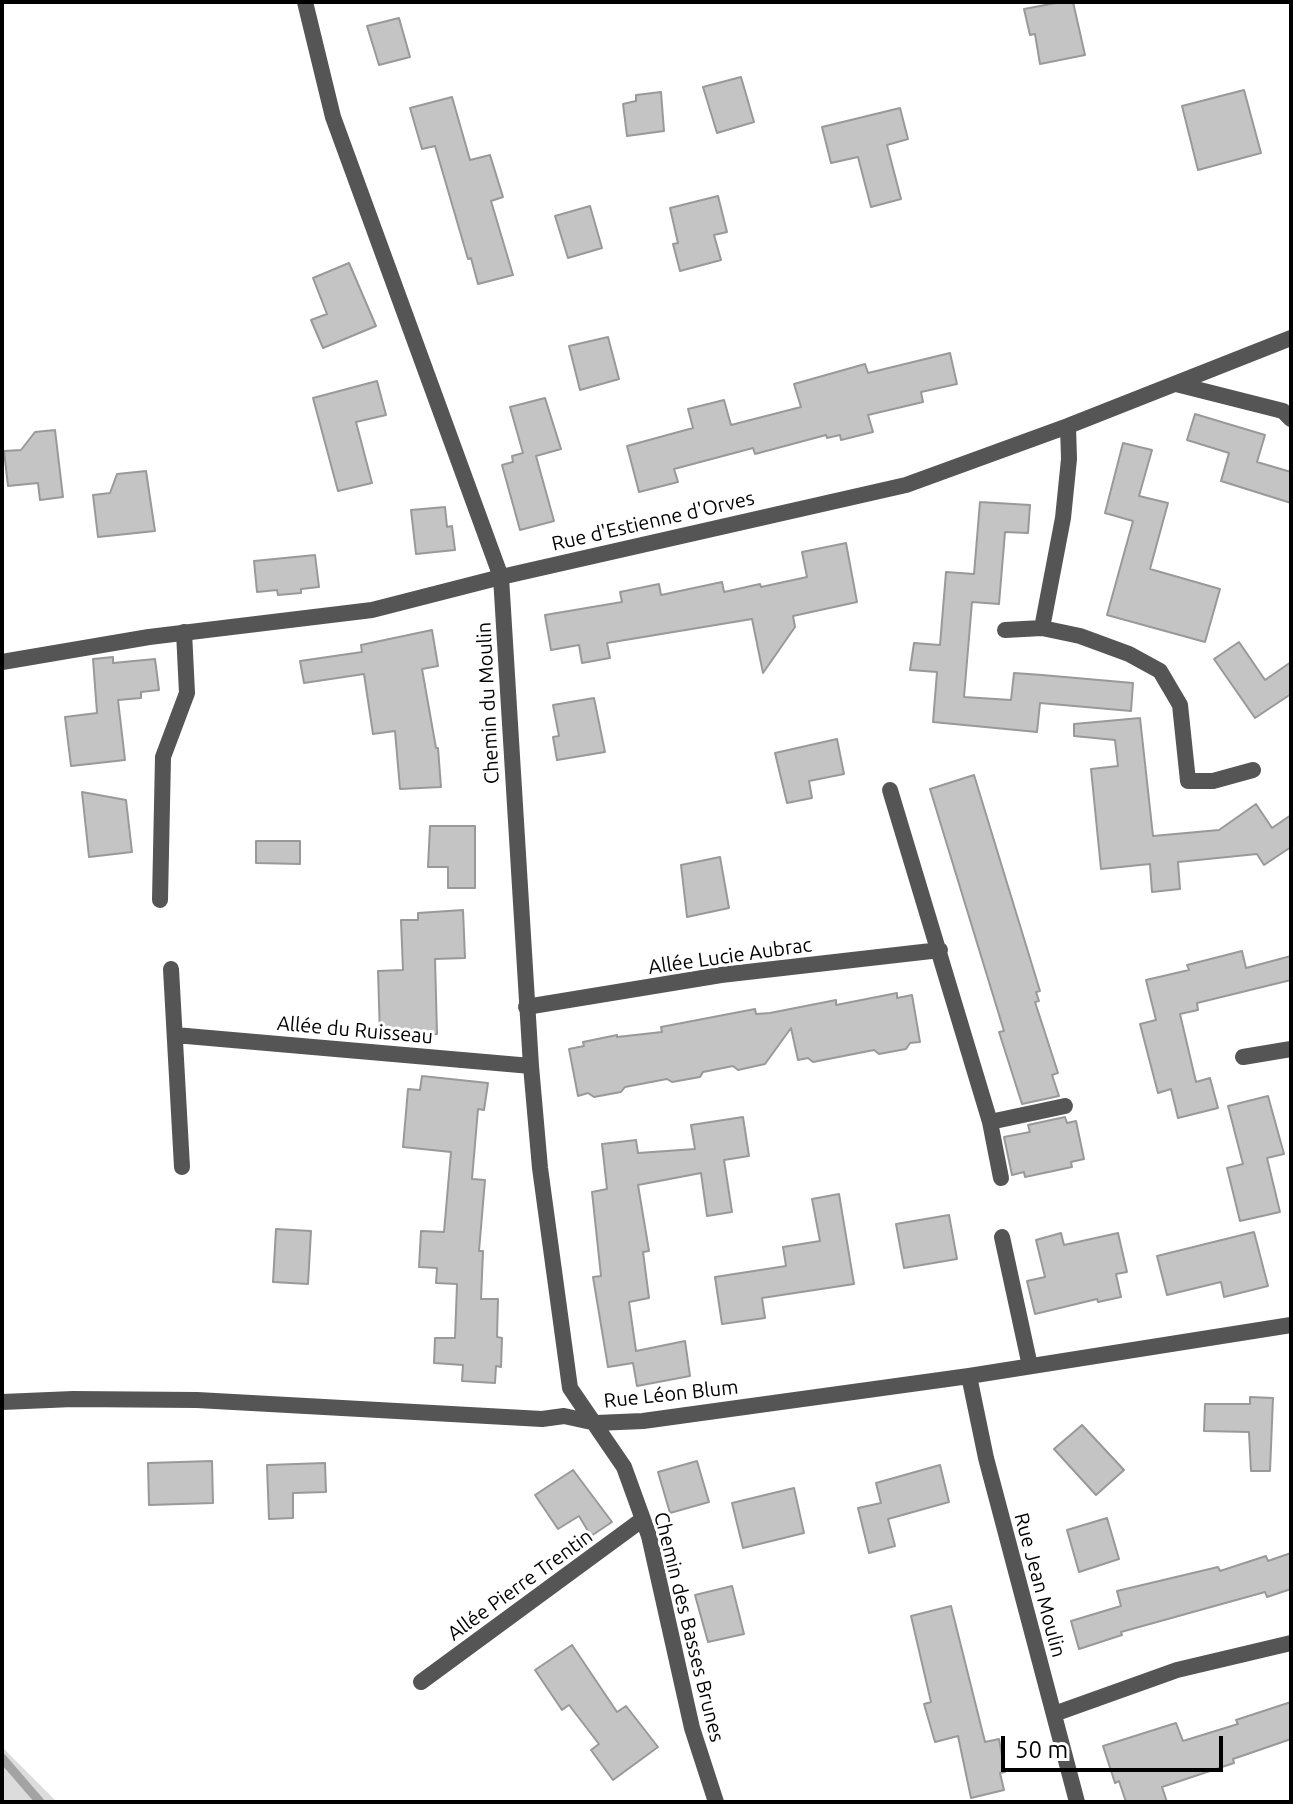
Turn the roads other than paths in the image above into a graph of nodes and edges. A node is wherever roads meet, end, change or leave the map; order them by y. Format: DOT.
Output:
graph roads {
  1 [pos="305,2"];
  2 [pos="1291,338"];
  3 [pos="1176,384"];
  4 [pos="1291,419"];
  5 [pos="1068,426"];
  6 [pos="501,577"];
  7 [pos="1042,628"];
  8 [pos="1005,630"];
  9 [pos="184,632"];
  10 [pos="2,662"];
  11 [pos="1253,770"];
  12 [pos="890,790"];
  13 [pos="160,900"];
  14 [pos="940,950"];
  15 [pos="171,969"];
  16 [pos="526,1007"];
  17 [pos="175,1035"];
  18 [pos="1291,1049"];
  19 [pos="1243,1057"];
  20 [pos="531,1066"];
  21 [pos="1065,1106"];
  22 [pos="990,1122"];
  23 [pos="182,1167"];
  24 [pos="1001,1178"];
  25 [pos="1002,1237"];
  26 [pos="1291,1325"];
  27 [pos="1030,1366"];
  28 [pos="969,1376"];
  29 [pos="2,1402"];
  30 [pos="596,1423"];
  31 [pos="643,1519"];
  32 [pos="1291,1643"];
  33 [pos="421,1682"];
  34 [pos="1054,1714"];
  35 [pos="716,1802"];
  36 [pos="1077,1802"];
  1 -- 6 [label="street, Chemin du Moulin"];
  2 -- 3 [label="street, Rue d'Estienne d'Orves"];
  3 -- 4 [label="street"];
  3 -- 5 [label="street, Rue d'Estienne d'Orves"];
  5 -- 6 [label="street, Rue d'Estienne d'Orves"];
  5 -- 7 [label="street"];
  6 -- 9 [label="street, Rue d'Estienne d'Orves"];
  6 -- 16 [label="street, Chemin du Moulin"];
  7 -- 8 [label="street"];
  7 -- 11 [label="street"];
  9 -- 10 [label="street, Rue d'Estienne d'Orves"];
  9 -- 13 [label="street"];
  12 -- 14 [label="street"];
  14 -- 16 [label="street, Allée Lucie Aubrac"];
  14 -- 22 [label="street"];
  15 -- 17 [label="street"];
  16 -- 20 [label="street, Chemin du Moulin"];
  17 -- 20 [label="street, Allée du Ruisseau"];
  17 -- 23 [label="street"];
  18 -- 19 [label="street"];
  20 -- 30 [label="street, Chemin du Moulin"];
  21 -- 22 [label="street"];
  22 -- 24 [label="street"];
  25 -- 27 [label="street"];
  26 -- 27 [label="street, Rue Léon Blum"];
  27 -- 28 [label="street, Rue Léon Blum"];
  28 -- 30 [label="street, Rue Léon Blum"];
  28 -- 34 [label="street, Rue Jean Moulin"];
  29 -- 30 [label="street, Rue Léon Blum"];
  30 -- 31 [label="street, Chemin des Basses Brunes"];
  31 -- 33 [label="street, Allée Pierre Trentin"];
  31 -- 35 [label="street, Chemin des Basses Brunes"];
  32 -- 34 [label="street"];
  34 -- 36 [label="street, Rue Jean Moulin"];
}
